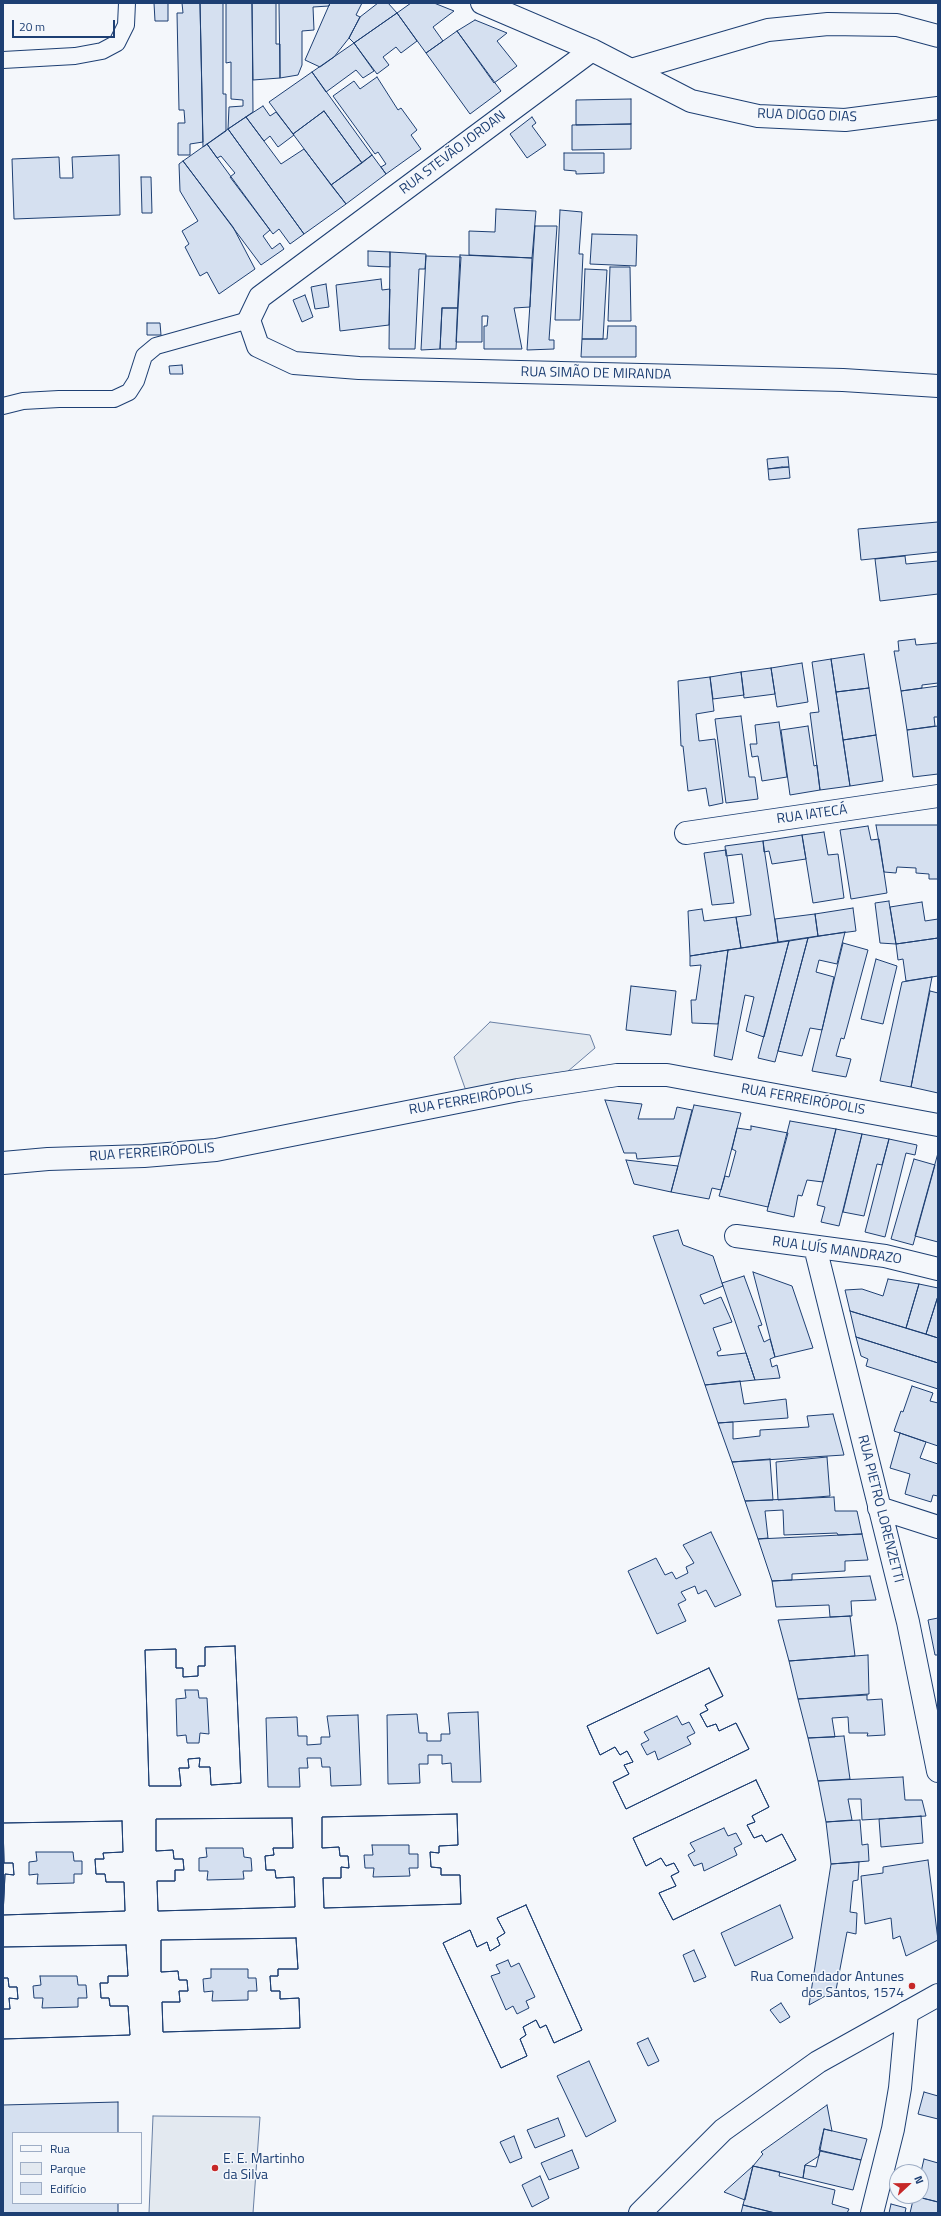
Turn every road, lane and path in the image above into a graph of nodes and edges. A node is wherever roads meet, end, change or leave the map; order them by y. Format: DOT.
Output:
graph roads {
  1 [pos="127,3"];
  2 [pos="482,3"];
  3 [pos="938,36"];
  4 [pos="592,50"];
  5 [pos="3,60"];
  6 [pos="631,70"];
  7 [pos="938,108"];
  8 [pos="249,320"];
  9 [pos="938,386"];
  10 [pos="3,406"];
  11 [pos="938,796"];
  12 [pos="686,833"];
  13 [pos="938,1125"];
  14 [pos="3,1163"];
  15 [pos="736,1236"];
  16 [pos="815,1247"];
  17 [pos="938,1269"];
  18 [pos="879,1508"];
  19 [pos="938,1526"];
  20 [pos="938,1771"];
  21 [pos="938,1996"];
  22 [pos="908,2012"];
  23 [pos="640,2213"];
  24 [pos="872,2213"];
  1 -- 5 [label="lane"];
  2 -- 4 [label="street"];
  3 -- 6 [label="street"];
  4 -- 6 [label="street, RUA DIOGO DIAS"];
  4 -- 8 [label="street, RUA STEVÃO JORDAN"];
  6 -- 7 [label="street, RUA DIOGO DIAS"];
  8 -- 9 [label="street, RUA SIMÃO DE MIRANDA"];
  8 -- 10 [label="lane"];
  11 -- 12 [label="street, RUA IATECÁ"];
  13 -- 14 [label="street, RUA FERREIRÓPOLIS"];
  15 -- 16 [label="street, RUA LUÍS MANDRAZO"];
  16 -- 17 [label="street, RUA LUÍS MANDRAZO"];
  16 -- 18 [label="street, RUA PIETRO LORENZETTI"];
  18 -- 19 [label="street"];
  18 -- 20 [label="street, RUA PIETRO LORENZETTI"];
  21 -- 22 [label="street"];
  22 -- 23 [label="street"];
  22 -- 24 [label="street"];
}
